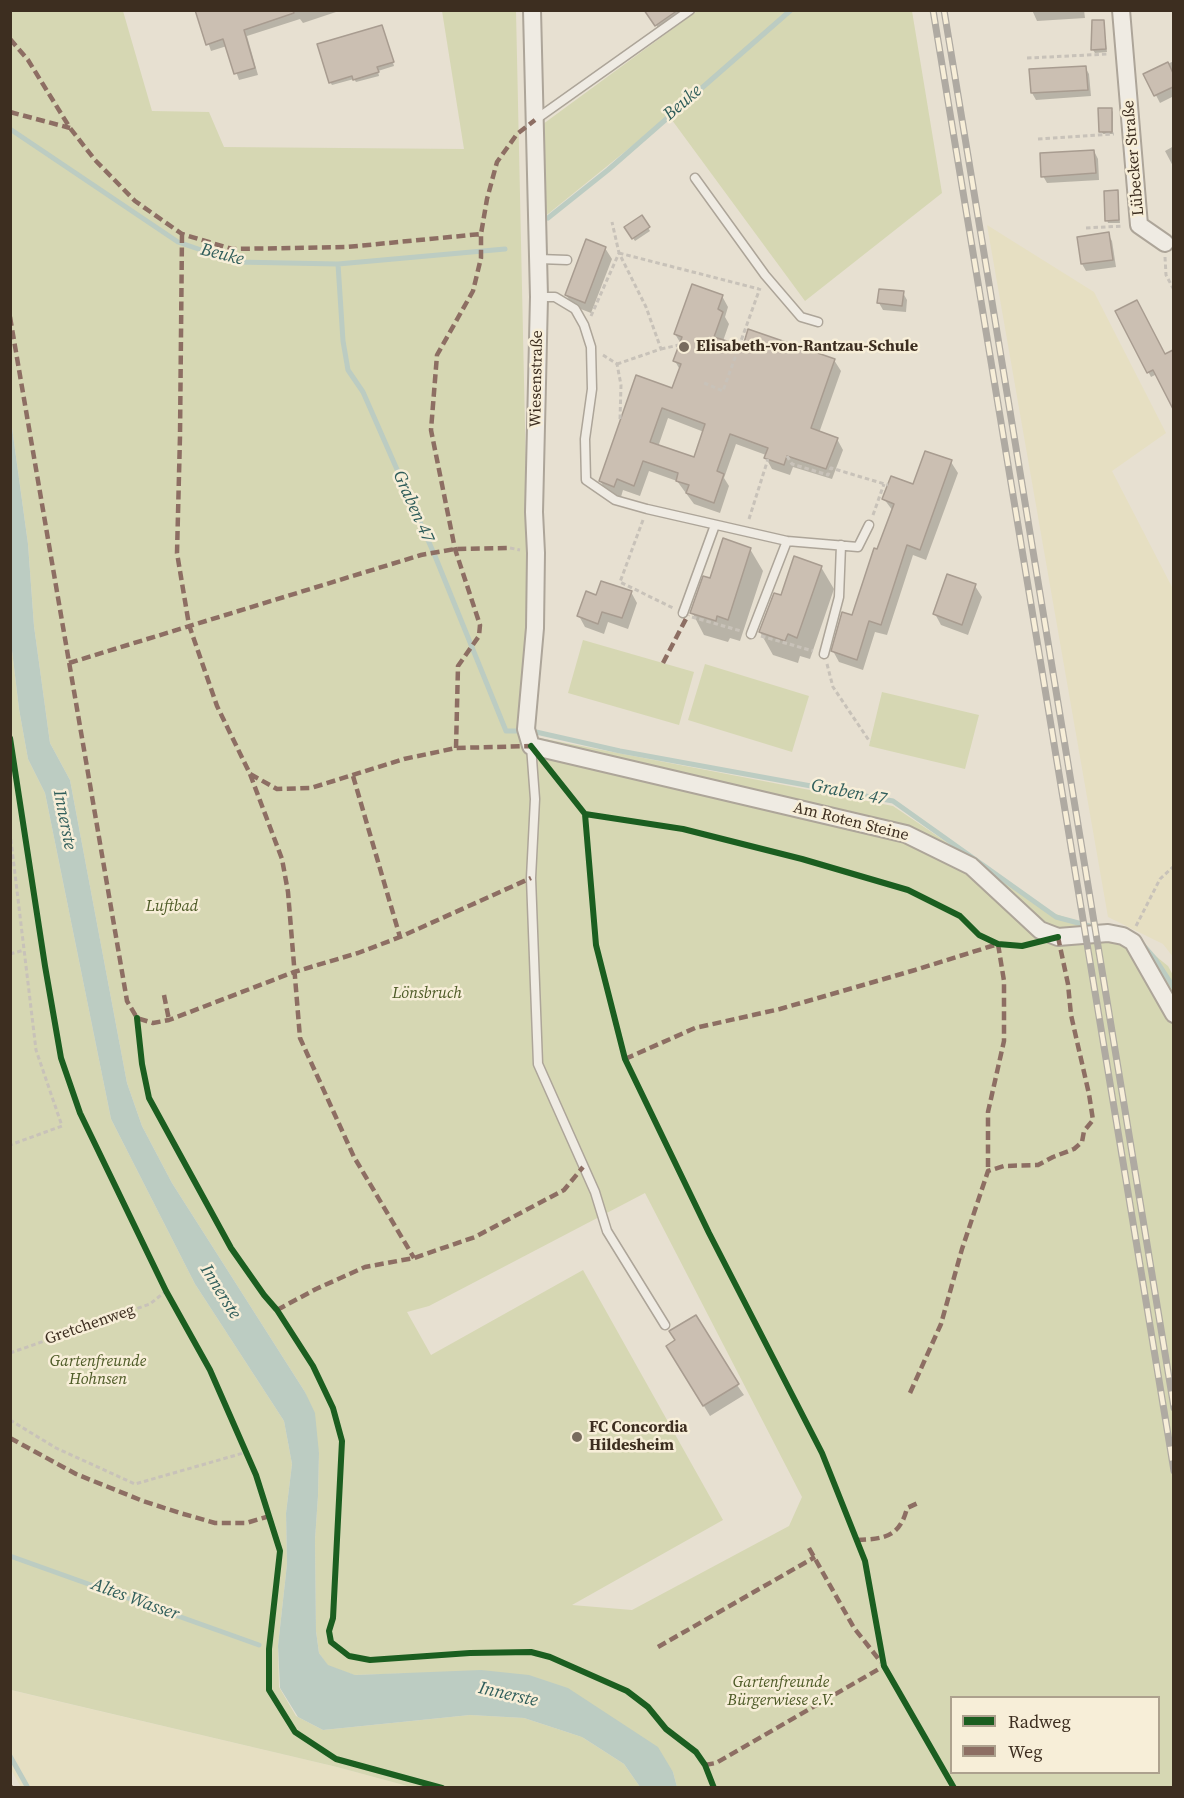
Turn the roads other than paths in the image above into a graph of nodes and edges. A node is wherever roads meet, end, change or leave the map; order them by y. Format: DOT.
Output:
graph roads {
  1 [pos="531,10"];
  2 [pos="690,10"];
  3 [pos="1121,10"];
  4 [pos="535,120"];
  5 [pos="694,178"];
  6 [pos="1165,243"];
  7 [pos="540,259"];
  8 [pos="567,260"];
  9 [pos="540,297"];
  10 [pos="818,322"];
  11 [pos="715,525"];
  12 [pos="869,525"];
  13 [pos="787,541"];
  14 [pos="842,545"];
  15 [pos="682,613"];
  16 [pos="752,634"];
  17 [pos="824,654"];
  18 [pos="531,746"];
  19 [pos="1173,1014"];
  20 [pos="664,1325"];
  1 -- 4 [label="street, Wiesenstraße"];
  2 -- 4 [label="lane"];
  3 -- 6 [label="street, Lübecker Straße"];
  4 -- 7 [label="street, Wiesenstraße"];
  5 -- 10 [label="lane"];
  7 -- 8 [label="lane"];
  7 -- 9 [label="street, Wiesenstraße"];
  9 -- 11 [label="lane"];
  9 -- 18 [label="street, Wiesenstraße"];
  11 -- 13 [label="lane"];
  11 -- 15 [label="lane"];
  12 -- 14 [label="lane"];
  13 -- 14 [label="lane"];
  13 -- 16 [label="lane"];
  14 -- 17 [label="lane"];
  18 -- 19 [label="street, Am Roten Steine"];
  18 -- 20 [label="lane"];
}
